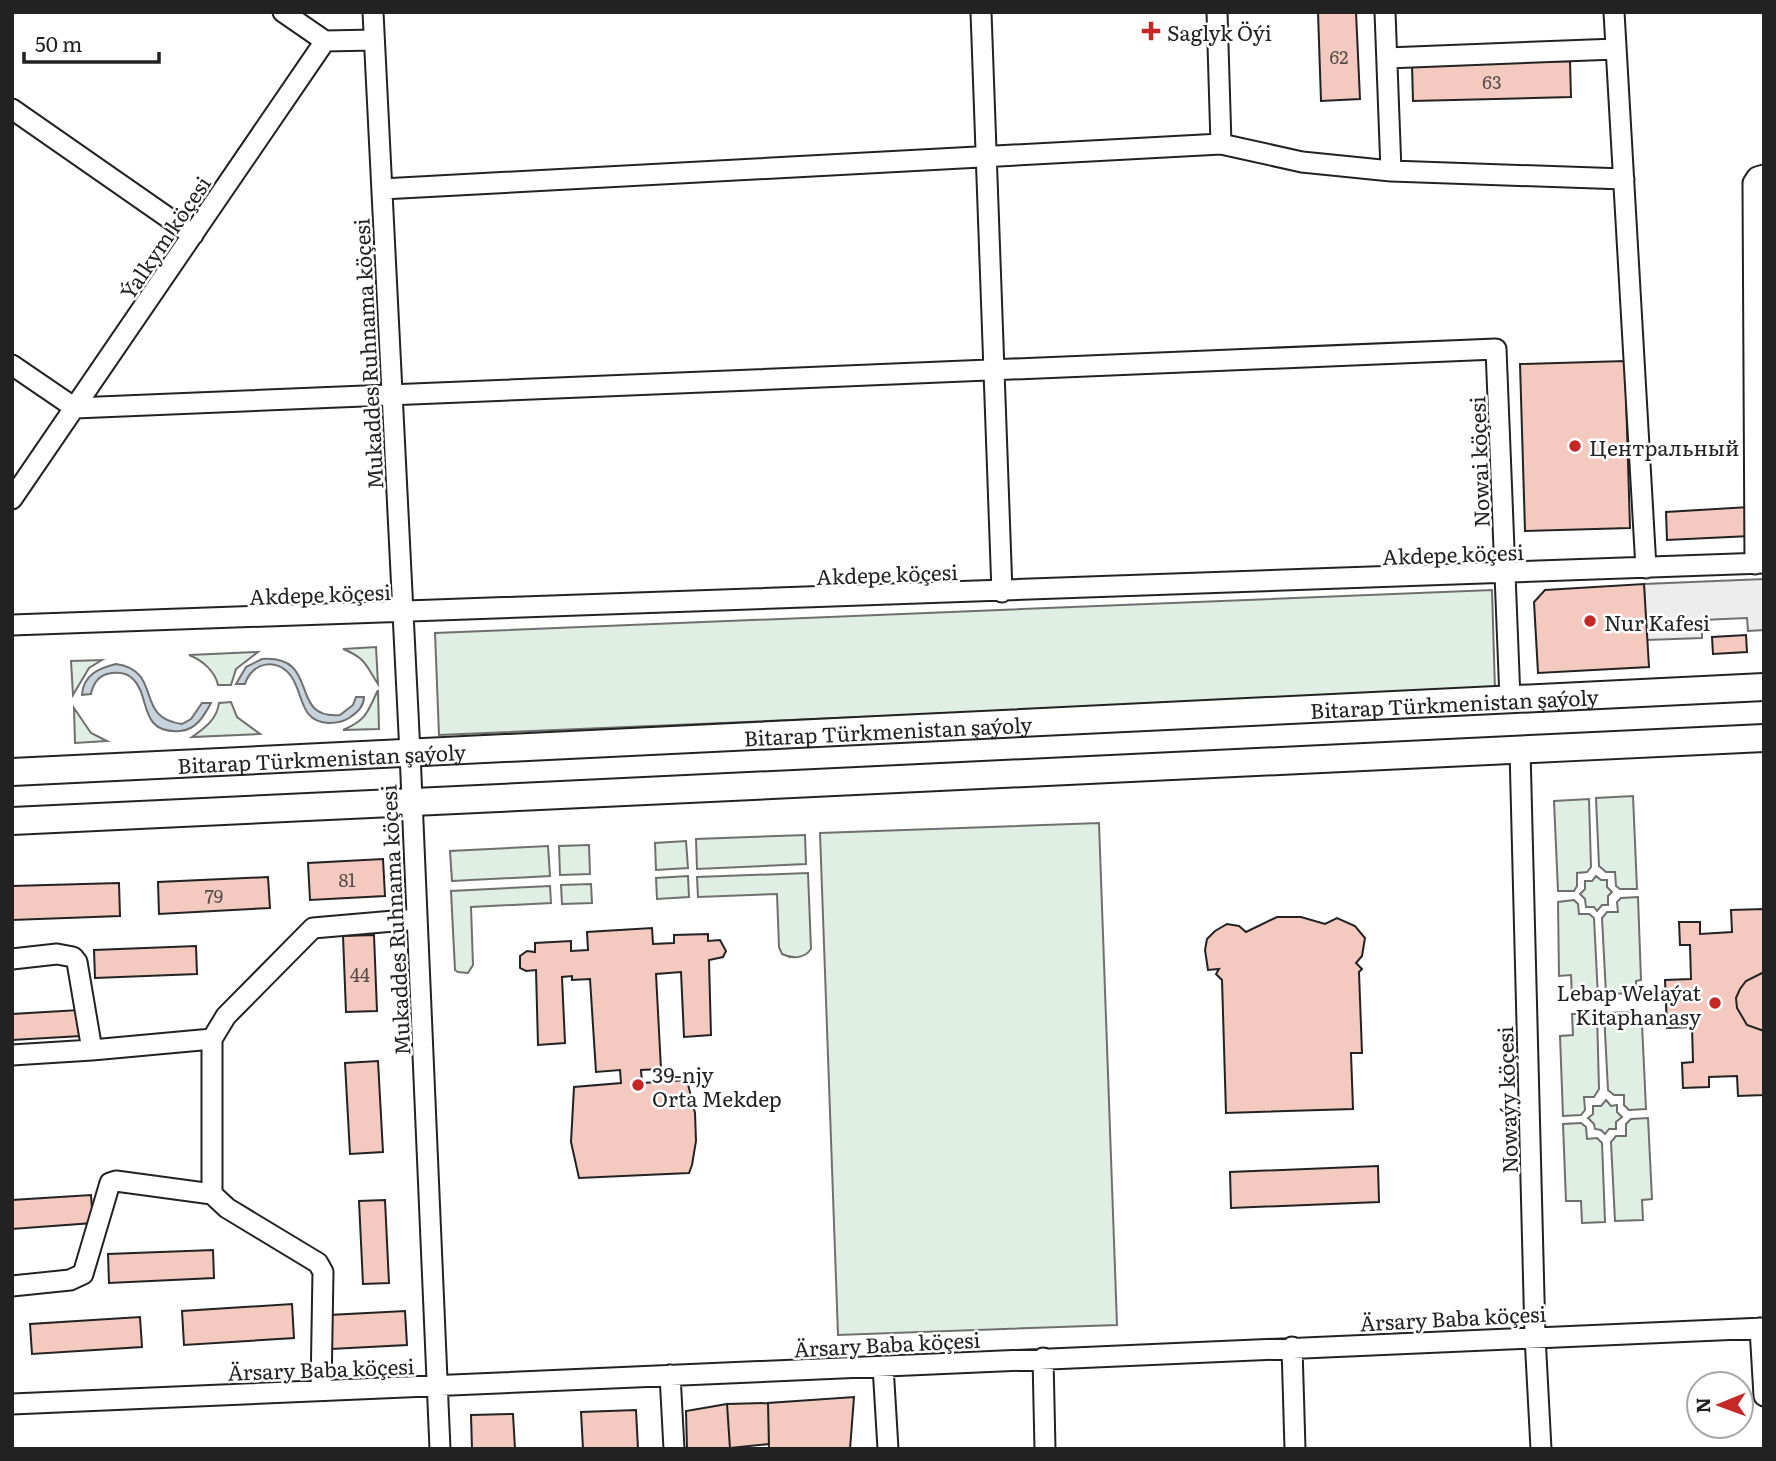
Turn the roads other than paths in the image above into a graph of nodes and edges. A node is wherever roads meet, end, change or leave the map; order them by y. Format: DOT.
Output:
graph roads {
  1 [pos="283,12"];
  2 [pos="373,12"];
  3 [pos="981,12"];
  4 [pos="1217,12"];
  5 [pos="1385,12"];
  6 [pos="1614,12"];
  7 [pos="374,40"];
  8 [pos="325,41"];
  9 [pos="1616,48"];
  10 [pos="1387,58"];
  11 [pos="12,109"];
  12 [pos="1222,144"];
  13 [pos="986,156"];
  14 [pos="1391,171"];
  15 [pos="1764,175"];
  16 [pos="1624,179"];
  17 [pos="382,189"];
  18 [pos="193,235"];
  19 [pos="1759,268"];
  20 [pos="12,365"];
  21 [pos="994,371"];
  22 [pos="393,395"];
  23 [pos="75,408"];
  24 [pos="12,499"];
  25 [pos="1759,563"];
  26 [pos="1646,568"];
  27 [pos="1505,574"];
  28 [pos="1002,592"];
  29 [pos="402,613"];
  30 [pos="17,623"];
  31 [pos="1764,687"];
  32 [pos="1510,699"];
  33 [pos="1764,738"];
  34 [pos="1520,750"];
  35 [pos="410,753"];
  36 [pos="12,772"];
  37 [pos="412,802"];
  38 [pos="12,821"];
  39 [pos="417,919"];
  40 [pos="12,959"];
  41 [pos="212,1039"];
  42 [pos="92,1050"];
  43 [pos="12,1055"];
  44 [pos="212,1194"];
  45 [pos="12,1286"];
  46 [pos="1762,1328"];
  47 [pos="1535,1336"];
  48 [pos="1292,1347"];
  49 [pos="1043,1358"];
  50 [pos="883,1366"];
  51 [pos="670,1375"];
  52 [pos="438,1386"];
  53 [pos="321,1390"];
  54 [pos="1764,1396"];
  55 [pos="12,1404"];
  56 [pos="440,1449"];
  57 [pos="674,1449"];
  58 [pos="888,1449"];
  59 [pos="1045,1449"];
  60 [pos="1295,1449"];
  61 [pos="1541,1449"];
  1 -- 8 [label="street"];
  2 -- 7 [label="street, Mukaddes Ruhnama köçesi"];
  3 -- 13 [label="street"];
  4 -- 12 [label="street"];
  5 -- 10 [label="street"];
  6 -- 9 [label="street"];
  7 -- 8 [label="street"];
  7 -- 17 [label="street, Mukaddes Ruhnama köçesi"];
  8 -- 18 [label="street, Ýalkym köçesi"];
  9 -- 10 [label="street"];
  9 -- 16 [label="street"];
  10 -- 14 [label="street"];
  11 -- 18 [label="street"];
  12 -- 13 [label="street"];
  12 -- 14 [label="street"];
  13 -- 17 [label="street"];
  13 -- 21 [label="street"];
  14 -- 16 [label="street"];
  15 -- 19 [label="street"];
  16 -- 26 [label="street"];
  17 -- 22 [label="street, Mukaddes Ruhnama köçesi"];
  18 -- 23 [label="street, Ýalkym köçesi"];
  19 -- 25 [label="street"];
  20 -- 23 [label="street"];
  21 -- 22 [label="street"];
  21 -- 27 [label="street, Nowai köçesi"];
  21 -- 28 [label="street"];
  22 -- 23 [label="street"];
  22 -- 29 [label="street, Mukaddes Ruhnama köçesi"];
  23 -- 24 [label="street, Ýalkym köçesi"];
  25 -- 26 [label="street, Akdepe köçesi"];
  26 -- 27 [label="street, Akdepe köçesi"];
  27 -- 28 [label="street, Akdepe köçesi"];
  27 -- 32 [label="street, Nowai köçesi"];
  28 -- 29 [label="street, Akdepe köçesi"];
  29 -- 30 [label="street, Akdepe köçesi"];
  29 -- 35 [label="street, Mukaddes Ruhnama köçesi"];
  31 -- 32 [label="main road, Bitarap Türkmenistan şaýoly"];
  32 -- 35 [label="main road, Bitarap Türkmenistan şaýoly"];
  33 -- 34 [label="main road"];
  34 -- 37 [label="main road"];
  34 -- 47 [label="street, Nowaýy köçesi"];
  35 -- 36 [label="main road, Bitarap Türkmenistan şaýoly"];
  35 -- 37 [label="street, Mukaddes Ruhnama köçesi"];
  37 -- 38 [label="main road"];
  37 -- 39 [label="street, Mukaddes Ruhnama köçesi"];
  39 -- 41 [label="street"];
  39 -- 52 [label="street, Mukaddes Ruhnama köçesi"];
  40 -- 42 [label="street"];
  41 -- 42 [label="street"];
  41 -- 44 [label="street"];
  42 -- 43 [label="street"];
  44 -- 45 [label="street"];
  44 -- 53 [label="street"];
  46 -- 47 [label="street, Ärsary Baba köçesi"];
  46 -- 54 [label="street"];
  47 -- 48 [label="street, Ärsary Baba köçesi"];
  47 -- 61 [label="street, Nowaýy köçesi"];
  48 -- 49 [label="street, Ärsary Baba köçesi"];
  48 -- 60 [label="street"];
  49 -- 50 [label="street, Ärsary Baba köçesi"];
  49 -- 59 [label="street"];
  50 -- 51 [label="street, Ärsary Baba köçesi"];
  50 -- 58 [label="street"];
  51 -- 52 [label="street, Ärsary Baba köçesi"];
  51 -- 57 [label="street"];
  52 -- 53 [label="street, Ärsary Baba köçesi"];
  52 -- 56 [label="street, Mukaddes Ruhnama köçesi"];
  53 -- 55 [label="street, Ärsary Baba köçesi"];
}
